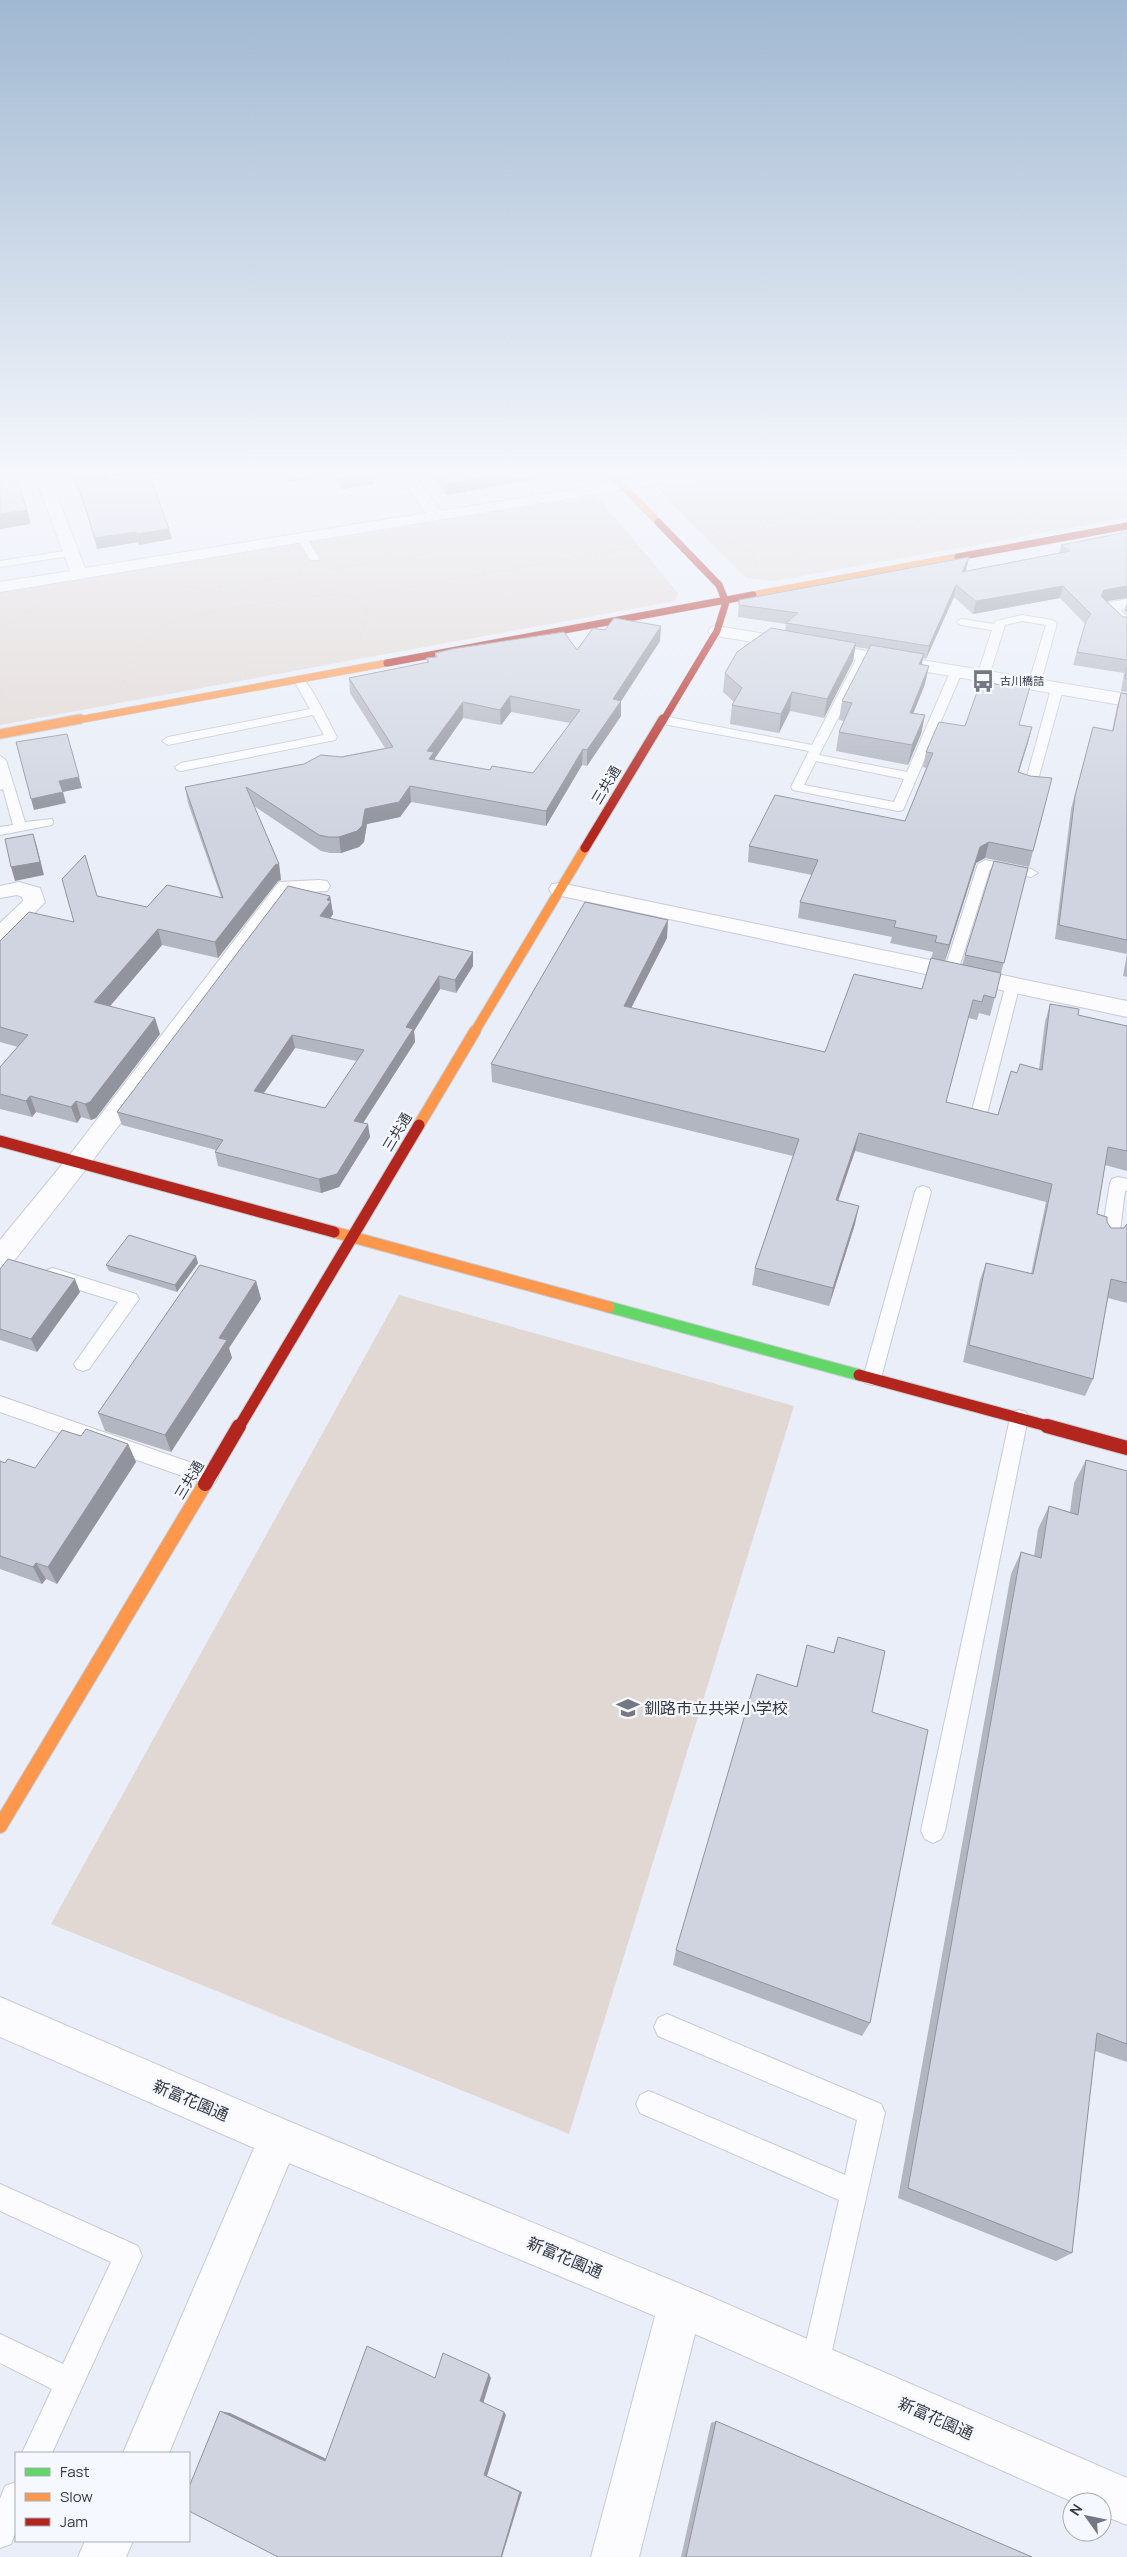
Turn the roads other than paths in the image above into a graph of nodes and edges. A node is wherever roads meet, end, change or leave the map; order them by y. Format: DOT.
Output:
graph roads {
  1 [pos="722,592"];
  2 [pos="760,592"];
  3 [pos="726,602"];
  4 [pos="1127,604"];
  5 [pos="961,622"];
  6 [pos="1127,624"];
  7 [pos="998,628"];
  8 [pos="717,631"];
  9 [pos="864,656"];
  10 [pos="956,672"];
  11 [pos="983,676"];
  12 [pos="299,679"];
  13 [pos="1034,685"];
  14 [pos="1057,688"];
  15 [pos="1127,700"];
  16 [pos="317,710"];
  17 [pos="663,720"];
  18 [pos="0,734"];
  19 [pos="168,741"];
  20 [pos="814,753"];
  21 [pos="0,760"];
  22 [pos="181,767"];
  23 [pos="911,777"];
  24 [pos="4,785"];
  25 [pos="1030,787"];
  26 [pos="47,822"];
  27 [pos="20,827"];
  28 [pos="0,831"];
  29 [pos="1031,873"];
  30 [pos="319,886"];
  31 [pos="560,889"];
  32 [pos="0,892"];
  33 [pos="0,936"];
  34 [pos="951,971"];
  35 [pos="1013,984"];
  36 [pos="1127,1009"];
  37 [pos="980,1110"];
  38 [pos="0,1141"];
  39 [pos="78,1162"];
  40 [pos="1127,1185"];
  41 [pos="923,1192"];
  42 [pos="352,1235"];
  43 [pos="1110,1239"];
  44 [pos="9,1262"];
  45 [pos="37,1270"];
  46 [pos="83,1364"];
  47 [pos="872,1378"];
  48 [pos="0,1404"];
  49 [pos="1018,1418"];
  50 [pos="1127,1448"];
  51 [pos="208,1477"];
  52 [pos="0,1826"];
  53 [pos="933,1831"];
  54 [pos="0,2017"];
  55 [pos="667,2028"];
  56 [pos="649,2104"];
  57 [pos="279,2138"];
  58 [pos="854,2193"];
  59 [pos="0,2197"];
  60 [pos="680,2305"];
  61 [pos="0,2348"];
  62 [pos="815,2364"];
  63 [pos="69,2382"];
  64 [pos="36,2452"];
  65 [pos="146,2452"];
  66 [pos="12,2500"];
  67 [pos="1127,2502"];
  68 [pos="0,2533"];
  69 [pos="615,2557"];
  1 -- 3 [label="street"];
  2 -- 3 [label="street"];
  3 -- 8 [label="street, 三共通"];
  3 -- 12 [label="street"];
  4 -- 6 [label="street"];
  5 -- 7 [label="lane"];
  7 -- 11 [label="lane"];
  7 -- 13 [label="lane"];
  8 -- 9 [label="street"];
  8 -- 17 [label="street, 三共通"];
  9 -- 10 [label="street"];
  9 -- 20 [label="lane"];
  10 -- 11 [label="street"];
  10 -- 23 [label="lane"];
  11 -- 13 [label="street"];
  12 -- 16 [label="lane"];
  12 -- 18 [label="street"];
  13 -- 14 [label="street"];
  14 -- 15 [label="street"];
  14 -- 25 [label="lane"];
  16 -- 19 [label="lane"];
  16 -- 22 [label="lane"];
  17 -- 20 [label="lane"];
  17 -- 31 [label="street, 三共通"];
  20 -- 23 [label="lane"];
  20 -- 23 [label="lane"];
  21 -- 24 [label="lane"];
  24 -- 27 [label="lane"];
  26 -- 27 [label="lane"];
  27 -- 28 [label="lane"];
  29 -- 34 [label="lane"];
  30 -- 39 [label="street"];
  31 -- 34 [label="street"];
  31 -- 42 [label="street, 三共通"];
  32 -- 33 [label="street"];
  34 -- 35 [label="street"];
  35 -- 36 [label="street"];
  35 -- 37 [label="lane"];
  38 -- 39 [label="street"];
  39 -- 42 [label="street"];
  39 -- 44 [label="street"];
  40 -- 43 [label="lane"];
  41 -- 47 [label="lane"];
  42 -- 47 [label="street"];
  42 -- 51 [label="street, 三共通"];
  45 -- 46 [label="lane"];
  47 -- 49 [label="street"];
  48 -- 51 [label="lane"];
  49 -- 50 [label="street"];
  49 -- 53 [label="lane"];
  51 -- 52 [label="street, 三共通"];
  54 -- 57 [label="street, 新富花園通"];
  55 -- 58 [label="lane"];
  56 -- 58 [label="lane"];
  57 -- 60 [label="street, 新富花園通"];
  57 -- 65 [label="street"];
  58 -- 62 [label="lane"];
  59 -- 63 [label="lane"];
  60 -- 62 [label="street, 新富花園通"];
  60 -- 69 [label="street"];
  61 -- 63 [label="lane"];
  62 -- 67 [label="street, 新富花園通"];
  63 -- 64 [label="lane"];
  66 -- 68 [label="lane"];
}
